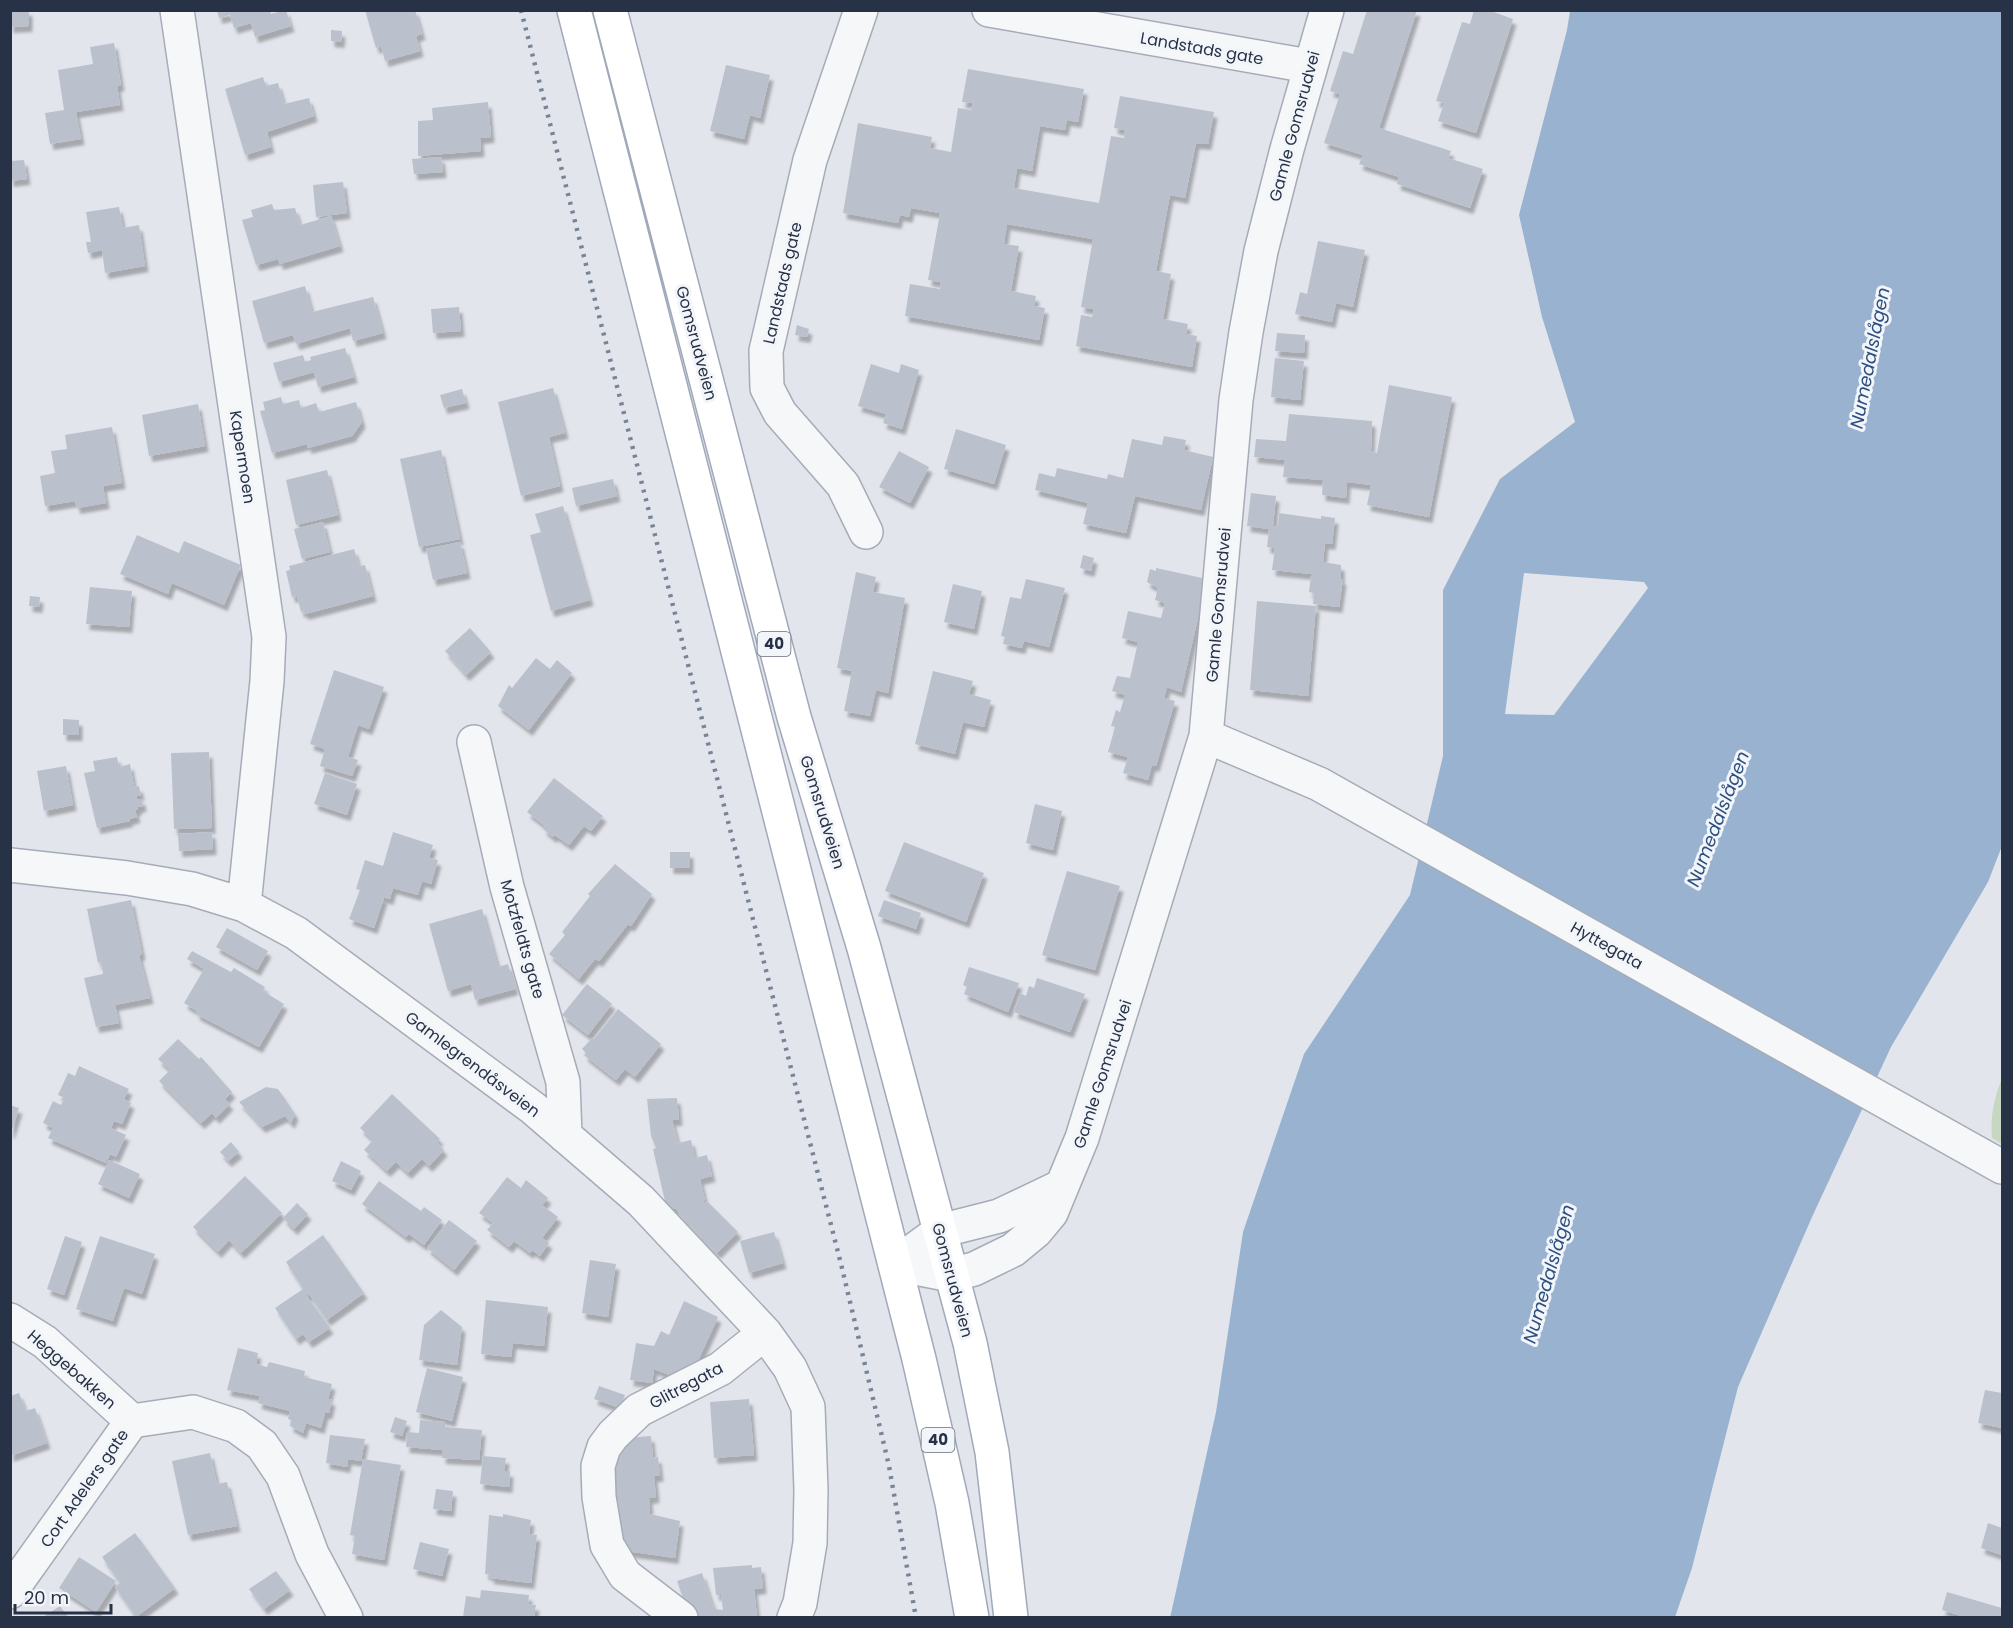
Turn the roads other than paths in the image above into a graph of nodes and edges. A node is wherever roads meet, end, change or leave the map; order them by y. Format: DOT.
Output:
graph roads {
  1 [pos="177,10"];
  2 [pos="574,10"];
  3 [pos="610,10"];
  4 [pos="861,10"];
  5 [pos="989,10"];
  6 [pos="1327,10"];
  7 [pos="1310,66"];
  8 [pos="866,532"];
  9 [pos="1206,736"];
  10 [pos="474,742"];
  11 [pos="10,865"];
  12 [pos="244,905"];
  13 [pos="565,1136"];
  14 [pos="2002,1167"];
  15 [pos="1060,1187"];
  16 [pos="940,1231"];
  17 [pos="895,1264"];
  18 [pos="951,1275"];
  19 [pos="10,1320"];
  20 [pos="765,1333"];
  21 [pos="132,1420"];
  22 [pos="10,1592"];
  23 [pos="346,1617"];
  24 [pos="681,1617"];
  25 [pos="794,1617"];
  26 [pos="972,1617"];
  27 [pos="1011,1617"];
  1 -- 12 [label="street, Kapermoen"];
  2 -- 17 [label="main road, 40"];
  3 -- 16 [label="main road, Gomsrudveien / 40"];
  4 -- 8 [label="street, Landstads gate"];
  5 -- 7 [label="street, Landstads gate"];
  6 -- 7 [label="street, Gamle Gomsrudvei"];
  7 -- 9 [label="street, Gamle Gomsrudvei"];
  9 -- 14 [label="street, Hyttegata"];
  9 -- 15 [label="street, Gamle Gomsrudvei"];
  10 -- 13 [label="street, Motzfeldts gate"];
  11 -- 12 [label="street, Gamlegrendåsveien"];
  12 -- 13 [label="street, Gamlegrendåsveien"];
  13 -- 20 [label="street, Gamlegrendåsveien"];
  15 -- 16 [label="street"];
  15 -- 18 [label="street, Gamle Gomsrudvei"];
  16 -- 17 [label="street"];
  16 -- 18 [label="main road, Gomsrudveien / 40"];
  17 -- 18 [label="street, Gamle Gomsrudvei"];
  17 -- 26 [label="main road, 40"];
  18 -- 27 [label="main road, Gomsrudveien / 40"];
  19 -- 21 [label="street, Heggebakken"];
  20 -- 24 [label="street, Glitregata"];
  20 -- 25 [label="street, Gamlegrendåsveien"];
  21 -- 22 [label="street, Cort Adelers gate"];
  21 -- 23 [label="street, Cort Adelers gate"];
}
